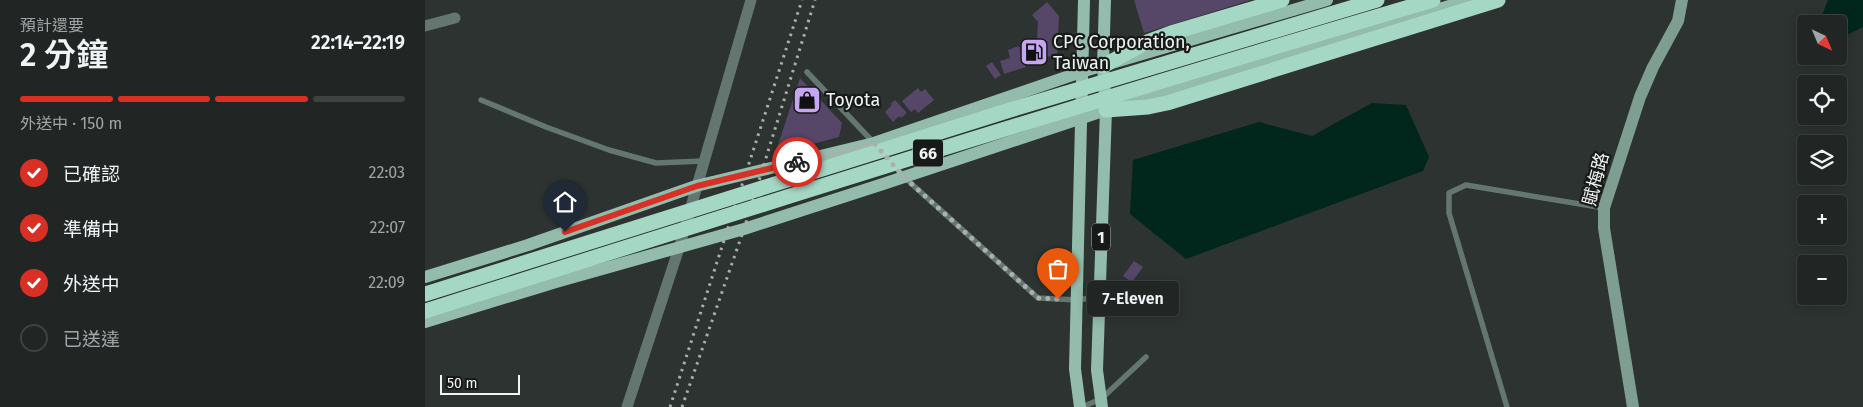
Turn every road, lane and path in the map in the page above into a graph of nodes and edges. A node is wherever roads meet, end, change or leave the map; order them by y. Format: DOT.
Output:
graph roads {
  1 [pos="751,0"];
  2 [pos="1085,0"];
  3 [pos="1105,0"];
  4 [pos="1282,0"];
  5 [pos="1327,0"];
  6 [pos="1377,0"];
  7 [pos="1433,0"];
  8 [pos="1469,0"];
  9 [pos="1499,0"];
  10 [pos="1682,0"];
  11 [pos="455,18"];
  12 [pos="425,26"];
  13 [pos="1103,66"];
  14 [pos="807,72"];
  15 [pos="1081,72"];
  16 [pos="481,100"];
  17 [pos="969,110"];
  18 [pos="1106,110"];
  19 [pos="1082,118"];
  20 [pos="874,143"];
  21 [pos="977,153"];
  22 [pos="704,161"];
  23 [pos="904,177"];
  24 [pos="697,186"];
  25 [pos="1604,208"];
  26 [pos="679,248"];
  27 [pos="508,251"];
  28 [pos="425,278"];
  29 [pos="556,282"];
  30 [pos="425,294"];
  31 [pos="1099,297"];
  32 [pos="1077,300"];
  33 [pos="425,311"];
  34 [pos="425,322"];
  35 [pos="1146,357"];
  36 [pos="1101,403"];
  37 [pos="627,407"];
  38 [pos="1081,407"];
  39 [pos="1507,407"];
  40 [pos="1633,407"];
  1 -- 22 [label="street"];
  2 -- 15 [label="main road, 1"];
  3 -- 13 [label="main road, 1"];
  4 -- 13 [label="highway"];
  5 -- 13 [label="main road, 66"];
  6 -- 30 [label="highway, 66, bridge"];
  7 -- 33 [label="highway, 66, bridge"];
  8 -- 18 [label="main road, 66"];
  9 -- 18 [label="highway"];
  10 -- 25 [label="street, 賦梅路"];
  11 -- 12 [label="street"];
  13 -- 15 [label="main road, 66"];
  13 -- 18 [label="main road, 1"];
  14 -- 20 [label="lane"];
  15 -- 17 [label="main road, 66"];
  15 -- 19 [label="main road, 1"];
  16 -- 22 [label="lane"];
  17 -- 20 [label="main road, 66"];
  17 -- 21 [label="street"];
  18 -- 19 [label="main road, 66"];
  18 -- 31 [label="main road, 1"];
  19 -- 21 [label="main road, 66"];
  19 -- 32 [label="main road, 1"];
  20 -- 23 [label="lane"];
  20 -- 24 [label="main road, 66"];
  21 -- 23 [label="main road, 66"];
  22 -- 24 [label="street"];
  23 -- 26 [label="main road, 66"];
  23 -- 32 [label="lane"];
  24 -- 26 [label="street"];
  24 -- 27 [label="main road, 66"];
  25 -- 39 [label="lane"];
  25 -- 40 [label="street, 賦梅路"];
  26 -- 29 [label="main road, 66"];
  26 -- 37 [label="street"];
  27 -- 28 [label="main road, 66"];
  27 -- 29 [label="street"];
  29 -- 34 [label="main road, 66"];
  31 -- 32 [label="lane"];
  31 -- 36 [label="main road, 1"];
  32 -- 38 [label="main road, 1"];
  35 -- 36 [label="lane"];
  36 -- 38 [label="lane"];
}
